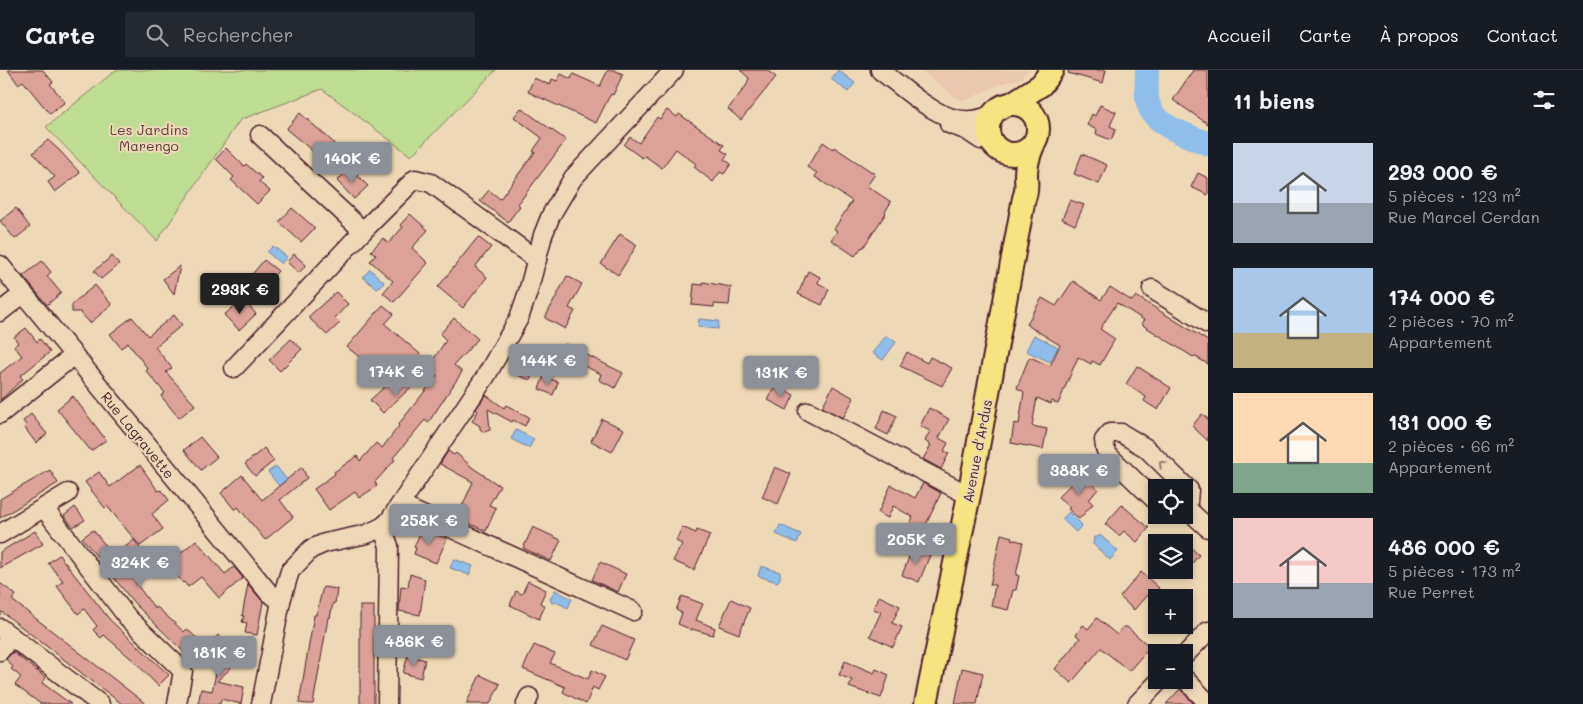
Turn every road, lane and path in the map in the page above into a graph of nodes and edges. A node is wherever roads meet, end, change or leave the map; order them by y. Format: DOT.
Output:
graph roads {
  1 [pos="674,70"];
  2 [pos="880,70"];
  3 [pos="1053,70"];
  4 [pos="928,107"];
  5 [pos="1002,109"];
  6 [pos="1037,121"];
  7 [pos="260,135"];
  8 [pos="1034,143"];
  9 [pos="996,145"];
  10 [pos="1024,198"];
  11 [pos="363,231"];
  12 [pos="537,260"];
  13 [pos="0,265"];
  14 [pos="1152,289"];
  15 [pos="23,294"];
  16 [pos="0,312"];
  17 [pos="1208,324"];
  18 [pos="73,356"];
  19 [pos="234,368"];
  20 [pos="808,411"];
  21 [pos="0,414"];
  22 [pos="1178,479"];
  23 [pos="68,493"];
  24 [pos="1148,493"];
  25 [pos="968,495"];
  26 [pos="400,505"];
  27 [pos="44,508"];
  28 [pos="1193,514"];
  29 [pos="382,528"];
  30 [pos="1208,528"];
  31 [pos="0,534"];
  32 [pos="281,601"];
  33 [pos="633,611"];
  34 [pos="1208,631"];
  35 [pos="5,632"];
  36 [pos="1193,647"];
  37 [pos="0,651"];
  38 [pos="1193,687"];
  39 [pos="1151,689"];
  40 [pos="1208,703"];
  41 [pos="100,704"];
  42 [pos="177,704"];
  43 [pos="262,704"];
  44 [pos="387,704"];
  45 [pos="926,704"];
  46 [pos="1137,704"];
  1 -- 12 [label="street"];
  2 -- 4 [label="street"];
  3 -- 5 [label="main road"];
  3 -- 6 [label="main road"];
  4 -- 5 [label="street"];
  4 -- 9 [label="street"];
  5 -- 6 [label="main road"];
  5 -- 9 [label="main road"];
  6 -- 8 [label="main road"];
  7 -- 11 [label="street"];
  8 -- 9 [label="main road"];
  8 -- 10 [label="main road, Avenue d'Ardus"];
  9 -- 10 [label="main road, Avenue d'Ardus"];
  10 -- 25 [label="main road, Avenue d'Ardus"];
  11 -- 12 [label="street"];
  11 -- 19 [label="street"];
  12 -- 26 [label="street"];
  13 -- 15 [label="street, Rue Lagravette"];
  14 -- 17 [label="street"];
  15 -- 16 [label="street"];
  15 -- 18 [label="street, Rue Lagravette"];
  18 -- 21 [label="street"];
  18 -- 32 [label="street, Rue Lagravette"];
  20 -- 25 [label="street"];
  22 -- 24 [label="street, one-way"];
  23 -- 27 [label="street"];
  25 -- 45 [label="main road, Avenue d'Ardus"];
  26 -- 29 [label="street"];
  26 -- 33 [label="street"];
  27 -- 31 [label="street"];
  27 -- 42 [label="street"];
  28 -- 30 [label="street"];
  29 -- 32 [label="street"];
  29 -- 44 [label="street"];
  32 -- 43 [label="street"];
  34 -- 36 [label="street"];
  35 -- 37 [label="street"];
  35 -- 41 [label="street"];
  38 -- 40 [label="street"];
  39 -- 46 [label="street"];
}
